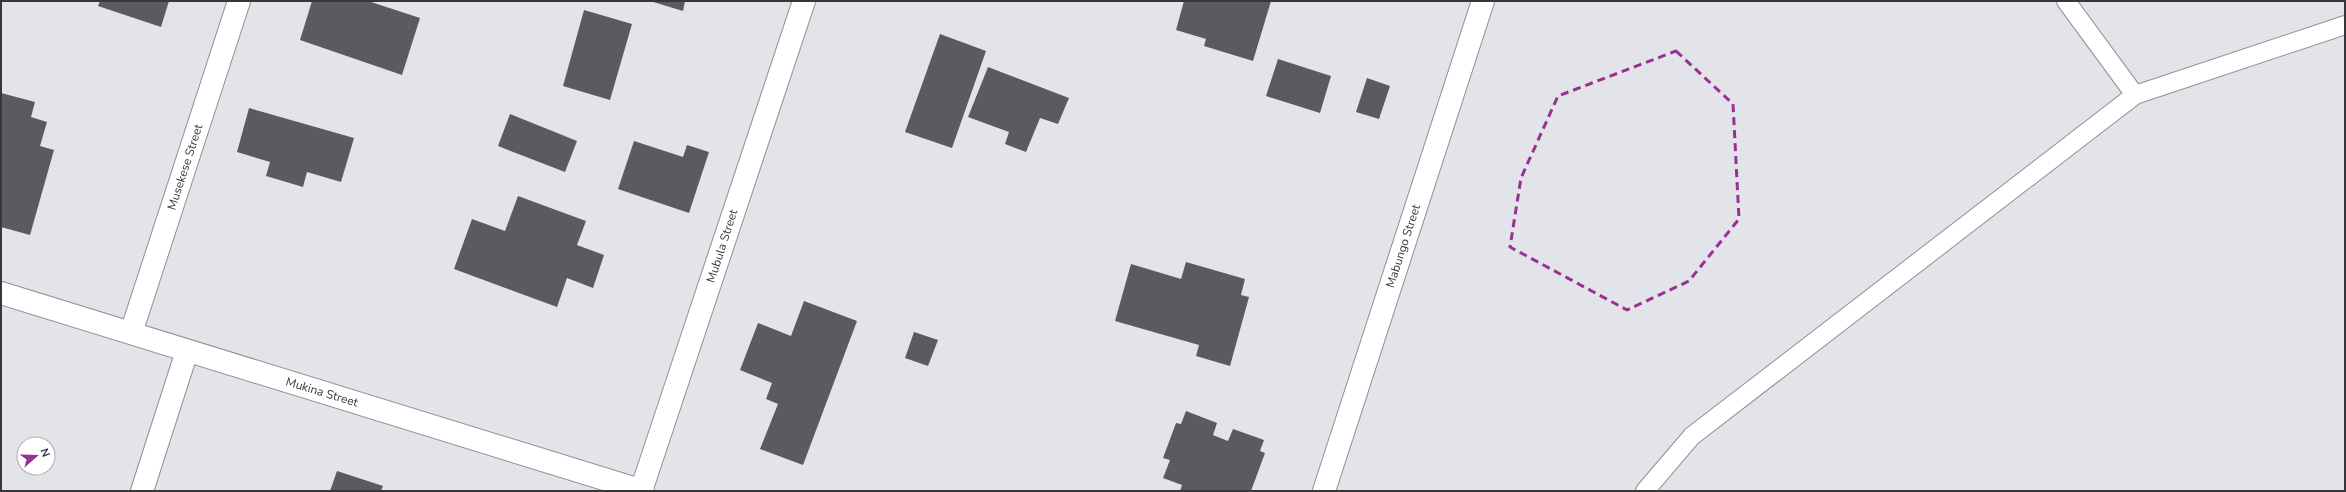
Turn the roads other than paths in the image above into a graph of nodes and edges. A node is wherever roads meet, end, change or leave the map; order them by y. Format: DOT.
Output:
graph roads {
  1 [pos="239,1"];
  2 [pos="804,1"];
  3 [pos="1482,1"];
  4 [pos="2066,1"];
  5 [pos="2345,25"];
  6 [pos="2135,95"];
  7 [pos="1,292"];
  8 [pos="131,333"];
  9 [pos="187,351"];
  10 [pos="142,491"];
  11 [pos="641,491"];
  12 [pos="1324,491"];
  13 [pos="1645,491"];
  1 -- 8 [label="street, Musekese Street"];
  2 -- 11 [label="street, Mubula Street"];
  3 -- 12 [label="street, Mabungo Street"];
  4 -- 6 [label="lane"];
  5 -- 6 [label="lane"];
  6 -- 13 [label="lane"];
  7 -- 8 [label="street, Mukina Street"];
  8 -- 9 [label="street, Mukina Street"];
  9 -- 10 [label="street"];
  9 -- 11 [label="street, Mukina Street"];
}
